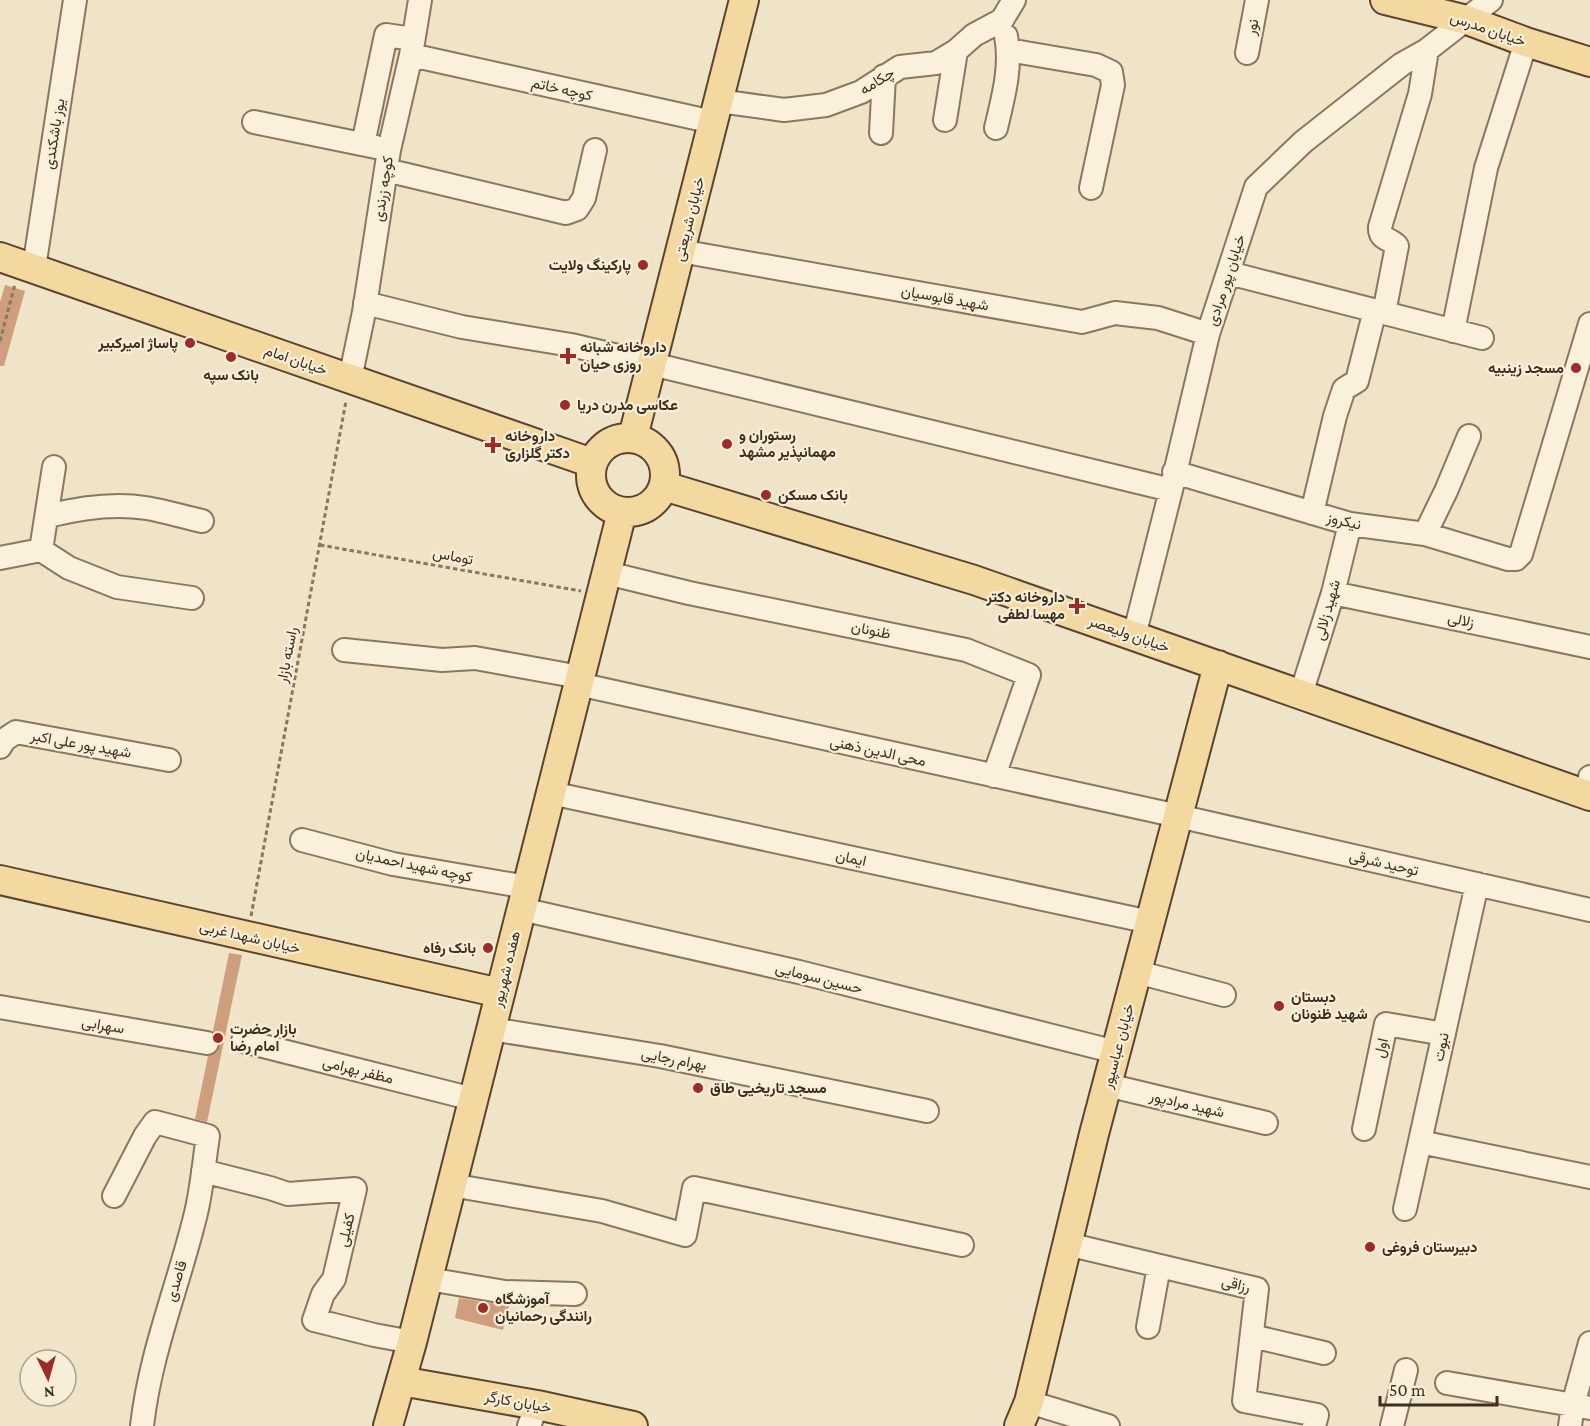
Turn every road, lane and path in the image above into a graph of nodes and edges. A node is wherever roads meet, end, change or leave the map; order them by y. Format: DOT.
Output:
graph roads {
  1 [pos="75,0"];
  2 [pos="420,0"];
  3 [pos="743,0"];
  4 [pos="1014,0"];
  5 [pos="1257,0"];
  6 [pos="1385,0"];
  7 [pos="1491,0"];
  8 [pos="1002,20"];
  9 [pos="1467,20"];
  10 [pos="1526,42"];
  11 [pos="412,47"];
  12 [pos="1427,50"];
  13 [pos="956,51"];
  14 [pos="1008,51"];
  15 [pos="1247,53"];
  16 [pos="1590,62"];
  17 [pos="884,76"];
  18 [pos="716,112"];
  19 [pos="945,120"];
  20 [pos="254,122"];
  21 [pos="996,128"];
  22 [pos="881,133"];
  23 [pos="363,144"];
  24 [pos="595,150"];
  25 [pos="388,160"];
  26 [pos="1091,188"];
  27 [pos="680,251"];
  28 [pos="18,263"];
  29 [pos="1229,273"];
  30 [pos="365,303"];
  31 [pos="1380,312"];
  32 [pos="1590,324"];
  33 [pos="1453,331"];
  34 [pos="1208,334"];
  35 [pos="1482,338"];
  36 [pos="0,341"];
  37 [pos="652,364"];
  38 [pos="351,379"];
  39 [pos="1469,436"];
  40 [pos="633,437"];
  41 [pos="592,463"];
  42 [pos="54,467"];
  43 [pos="1173,481"];
  44 [pos="664,486"];
  45 [pos="622,512"];
  46 [pos="1312,513"];
  47 [pos="48,516"];
  48 [pos="202,521"];
  49 [pos="1350,524"];
  50 [pos="1425,534"];
  51 [pos="320,545"];
  52 [pos="41,550"];
  53 [pos="0,558"];
  54 [pos="607,573"];
  55 [pos="582,591"];
  56 [pos="1333,594"];
  57 [pos="192,598"];
  58 [pos="1134,636"];
  59 [pos="1590,647"];
  60 [pos="344,650"];
  61 [pos="1218,665"];
  62 [pos="579,681"];
  63 [pos="1301,694"];
  64 [pos="0,747"];
  65 [pos="169,760"];
  66 [pos="994,776"];
  67 [pos="1589,789"];
  68 [pos="551,793"];
  69 [pos="1178,816"];
  70 [pos="302,840"];
  71 [pos="0,880"];
  72 [pos="1477,884"];
  73 [pos="524,898"];
  74 [pos="1590,910"];
  75 [pos="1150,922"];
  76 [pos="247,936"];
  77 [pos="1137,972"];
  78 [pos="500,993"];
  79 [pos="1224,995"];
  80 [pos="0,1007"];
  81 [pos="491,1029"];
  82 [pos="1444,1034"];
  83 [pos="243,1041"];
  84 [pos="207,1043"];
  85 [pos="1116,1052"];
  86 [pos="1107,1085"];
  87 [pos="473,1099"];
  88 [pos="927,1111"];
  89 [pos="1266,1123"];
  90 [pos="1364,1129"];
  91 [pos="1420,1142"];
  92 [pos="203,1172"];
  93 [pos="1590,1177"];
  94 [pos="452,1185"];
  95 [pos="114,1196"];
  96 [pos="1405,1209"];
  97 [pos="1067,1244"];
  98 [pos="962,1245"];
  99 [pos="1159,1266"];
  100 [pos="428,1279"];
  101 [pos="575,1294"];
  102 [pos="1148,1327"];
  103 [pos="1252,1336"];
  104 [pos="412,1342"];
  105 [pos="1590,1343"];
  106 [pos="1324,1353"];
  107 [pos="1406,1370"];
  108 [pos="401,1381"];
  109 [pos="1447,1383"];
  110 [pos="1578,1413"];
  111 [pos="1024,1414"];
  112 [pos="533,1415"];
  113 [pos="1315,1420"];
  114 [pos="142,1426"];
  115 [pos="388,1426"];
  116 [pos="633,1426"];
  117 [pos="1107,1426"];
  118 [pos="1392,1426"];
  1 -- 28 [label="street, یوز باشکندی"];
  2 -- 11 [label="street, کوچه زرندی"];
  3 -- 18 [label="main road, خیابان شریعتی"];
  4 -- 8 [label="street"];
  5 -- 15 [label="street, نور"];
  6 -- 9 [label="main road, خیابان مدرس"];
  7 -- 9 [label="street, خیابان پور مرادی"];
  8 -- 13 [label="street, چکامه"];
  8 -- 14 [label="street"];
  9 -- 10 [label="main road, خیابان مدرس"];
  9 -- 12 [label="street, خیابان پور مرادی"];
  10 -- 16 [label="main road, خیابان مدرس"];
  10 -- 33 [label="street"];
  11 -- 18 [label="street, کوچه خاتم"];
  11 -- 23 [label="street, کوچه خاتم"];
  11 -- 25 [label="street, کوچه زرندی"];
  12 -- 29 [label="street, خیابان پور مرادی"];
  12 -- 31 [label="street"];
  13 -- 17 [label="street, چکامه"];
  13 -- 19 [label="street"];
  14 -- 21 [label="street"];
  14 -- 26 [label="street"];
  17 -- 18 [label="street, چکامه"];
  17 -- 22 [label="street"];
  18 -- 27 [label="main road, خیابان شریعتی"];
  20 -- 23 [label="street"];
  23 -- 25 [label="street"];
  24 -- 25 [label="street"];
  25 -- 30 [label="street, کوچه زرندی"];
  27 -- 34 [label="street, شهید قابوسیان"];
  27 -- 37 [label="main road, خیابان شریعتی"];
  28 -- 36 [label="path"];
  28 -- 38 [label="main road, خیابان امام"];
  29 -- 31 [label="street"];
  29 -- 34 [label="street, خیابان پور مرادی"];
  30 -- 37 [label="street, نیکروز"];
  30 -- 38 [label="street, کوچه زرندی"];
  31 -- 33 [label="street"];
  31 -- 46 [label="street"];
  32 -- 50 [label="street, نیکروز"];
  33 -- 35 [label="street"];
  34 -- 43 [label="street, خیابان پور مرادی"];
  37 -- 40 [label="main road, خیابان شریعتی"];
  37 -- 43 [label="street, نیکروز"];
  38 -- 41 [label="main road, خیابان امام"];
  38 -- 51 [label="path, راسته بازار"];
  39 -- 50 [label="street"];
  40 -- 41 [label="main road"];
  40 -- 44 [label="main road"];
  41 -- 45 [label="main road"];
  42 -- 47 [label="street"];
  43 -- 46 [label="street, نیکروز"];
  43 -- 58 [label="street, خیابان پور مرادی"];
  44 -- 45 [label="main road"];
  44 -- 58 [label="main road, خیابان ولیعصر"];
  45 -- 54 [label="main road, هفده شهریور"];
  46 -- 49 [label="street, نیکروز"];
  47 -- 48 [label="street"];
  47 -- 52 [label="street"];
  49 -- 50 [label="street, نیکروز"];
  49 -- 56 [label="street, شهید زلالی"];
  51 -- 55 [label="path, توماس"];
  51 -- 76 [label="path, راسته بازار"];
  52 -- 53 [label="street"];
  52 -- 57 [label="street"];
  54 -- 62 [label="main road, هفده شهریور"];
  54 -- 66 [label="street, ظنونان"];
  56 -- 59 [label="street, زلالی"];
  56 -- 63 [label="street, شهید زلالی"];
  58 -- 61 [label="main road, خیابان ولیعصر"];
  60 -- 62 [label="street, محی الدین ذهنی"];
  61 -- 63 [label="main road, خیابان ولیعصر"];
  61 -- 69 [label="main road, خیابان عباسپور"];
  62 -- 66 [label="street, محی الدین ذهنی"];
  62 -- 68 [label="main road, هفده شهریور"];
  63 -- 67 [label="main road, خیابان ولیعصر"];
  64 -- 65 [label="street, شهید پور علی اکبر"];
  66 -- 69 [label="street, محی الدین ذهنی"];
  68 -- 73 [label="main road, هفده شهریور"];
  68 -- 75 [label="street, ایمان"];
  69 -- 72 [label="street, توحید شرقی"];
  69 -- 75 [label="main road, خیابان عباسپور"];
  70 -- 73 [label="street, کوچه شهید احمدیان"];
  71 -- 76 [label="main road, خیابان شهدا غربی"];
  72 -- 74 [label="street, توحید شرقی"];
  72 -- 82 [label="street, نبوت"];
  73 -- 78 [label="main road, هفده شهریور"];
  73 -- 85 [label="street, حسین سومایی"];
  75 -- 77 [label="main road, خیابان عباسپور"];
  76 -- 78 [label="main road, خیابان شهدا غربی"];
  77 -- 79 [label="street"];
  77 -- 85 [label="main road, خیابان عباسپور"];
  78 -- 81 [label="main road, هفده شهریور"];
  80 -- 84 [label="street, سهرابی"];
  81 -- 87 [label="main road, هفده شهریور"];
  81 -- 88 [label="street, بهرام رجایی"];
  82 -- 90 [label="street, اول"];
  82 -- 91 [label="street, نبوت"];
  83 -- 87 [label="street, مظفر بهرامی"];
  85 -- 86 [label="main road, خیابان عباسپور"];
  86 -- 89 [label="street, شهید مرادپور"];
  86 -- 97 [label="main road, خیابان عباسپور"];
  87 -- 94 [label="main road, هفده شهریور"];
  91 -- 93 [label="street"];
  91 -- 96 [label="street, نبوت"];
  92 -- 95 [label="street, قاصدی"];
  92 -- 104 [label="street, کفیلی"];
  92 -- 114 [label="street, قاصدی"];
  94 -- 98 [label="street"];
  94 -- 100 [label="main road, هفده شهریور"];
  97 -- 99 [label="street, رزاقی"];
  97 -- 111 [label="main road, خیابان عباسپور"];
  99 -- 102 [label="street"];
  99 -- 103 [label="street, رزاقی"];
  100 -- 101 [label="street"];
  100 -- 104 [label="main road, هفده شهریور"];
  103 -- 106 [label="street"];
  103 -- 113 [label="street, رزاقی"];
  104 -- 108 [label="main road, هفده شهریور"];
  105 -- 110 [label="street"];
  107 -- 118 [label="street"];
  108 -- 112 [label="main road, خیابان کارگر"];
  108 -- 115 [label="main road, هفده شهریور"];
  109 -- 110 [label="street"];
  111 -- 117 [label="street"];
  112 -- 116 [label="main road, خیابان کارگر"];
}
